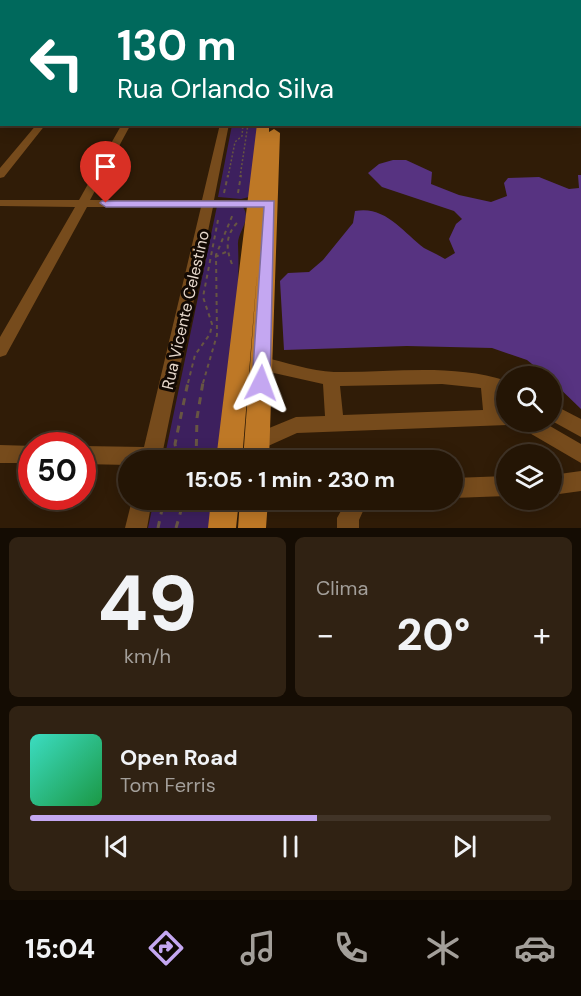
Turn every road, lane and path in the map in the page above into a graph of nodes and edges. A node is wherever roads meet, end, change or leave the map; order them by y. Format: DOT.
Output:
graph roads {
  1 [pos="40,126"];
  2 [pos="126,126"];
  3 [pos="225,126"];
  4 [pos="243,126"];
  5 [pos="248,126"];
  6 [pos="263,126"];
  7 [pos="274,126"];
  8 [pos="0,175"];
  9 [pos="216,201"];
  10 [pos="0,203"];
  11 [pos="85,203"];
  12 [pos="250,204"];
  13 [pos="219,216"];
  14 [pos="226,252"];
  15 [pos="214,258"];
  16 [pos="0,351"];
  17 [pos="262,364"];
  18 [pos="331,379"];
  19 [pos="489,382"];
  20 [pos="496,384"];
  21 [pos="496,404"];
  22 [pos="496,417"];
  23 [pos="562,418"];
  24 [pos="335,423"];
  25 [pos="581,429"];
  26 [pos="544,432"];
  27 [pos="153,450"];
  28 [pos="176,450"];
  29 [pos="196,450"];
  30 [pos="230,450"];
  31 [pos="256,450"];
  32 [pos="258,450"];
  33 [pos="0,454"];
  34 [pos="18,454"];
  35 [pos="581,454"];
  36 [pos="96,456"];
  37 [pos="118,457"];
  38 [pos="581,481"];
  39 [pos="562,484"];
  40 [pos="496,486"];
  41 [pos="463,488"];
  42 [pos="140,510"];
  43 [pos="162,510"];
  44 [pos="181,510"];
  45 [pos="224,510"];
  46 [pos="253,510"];
  47 [pos="354,510"];
  48 [pos="136,528"];
  49 [pos="158,528"];
  50 [pos="176,528"];
  51 [pos="222,528"];
  52 [pos="252,528"];
  53 [pos="348,528"];
  1 -- 8 [label="street"];
  2 -- 11 [label="street"];
  3 -- 9 [label="street, Rua Vicente Celestino"];
  4 -- 9 [label="path"];
  5 -- 12 [label="path"];
  6 -- 12 [label="main road"];
  7 -- 12 [label="main road"];
  9 -- 11 [label="street"];
  9 -- 12 [label="street"];
  9 -- 27 [label="street, Rua Vicente Celestino"];
  10 -- 11 [label="street"];
  11 -- 16 [label="street"];
  12 -- 15 [label="path"];
  12 -- 17 [label="main road"];
  12 -- 30 [label="main road"];
  13 -- 15 [label="path"];
  14 -- 15 [label="path"];
  15 -- 28 [label="path"];
  15 -- 29 [label="path"];
  17 -- 18 [label="street"];
  17 -- 31 [label="main road"];
  18 -- 19 [label="street"];
  18 -- 24 [label="street"];
  19 -- 20 [label="street"];
  19 -- 21 [label="street"];
  22 -- 24 [label="street"];
  23 -- 25 [label="street"];
  24 -- 32 [label="street"];
  26 -- 35 [label="street"];
  33 -- 34 [label="street"];
  36 -- 37 [label="street"];
  38 -- 39 [label="street"];
  40 -- 41 [label="street"];
  42 -- 48 [label="street"];
  43 -- 49 [label="path"];
  44 -- 50 [label="path"];
  45 -- 51 [label="main road"];
  46 -- 52 [label="main road"];
  47 -- 53 [label="street"];
}
